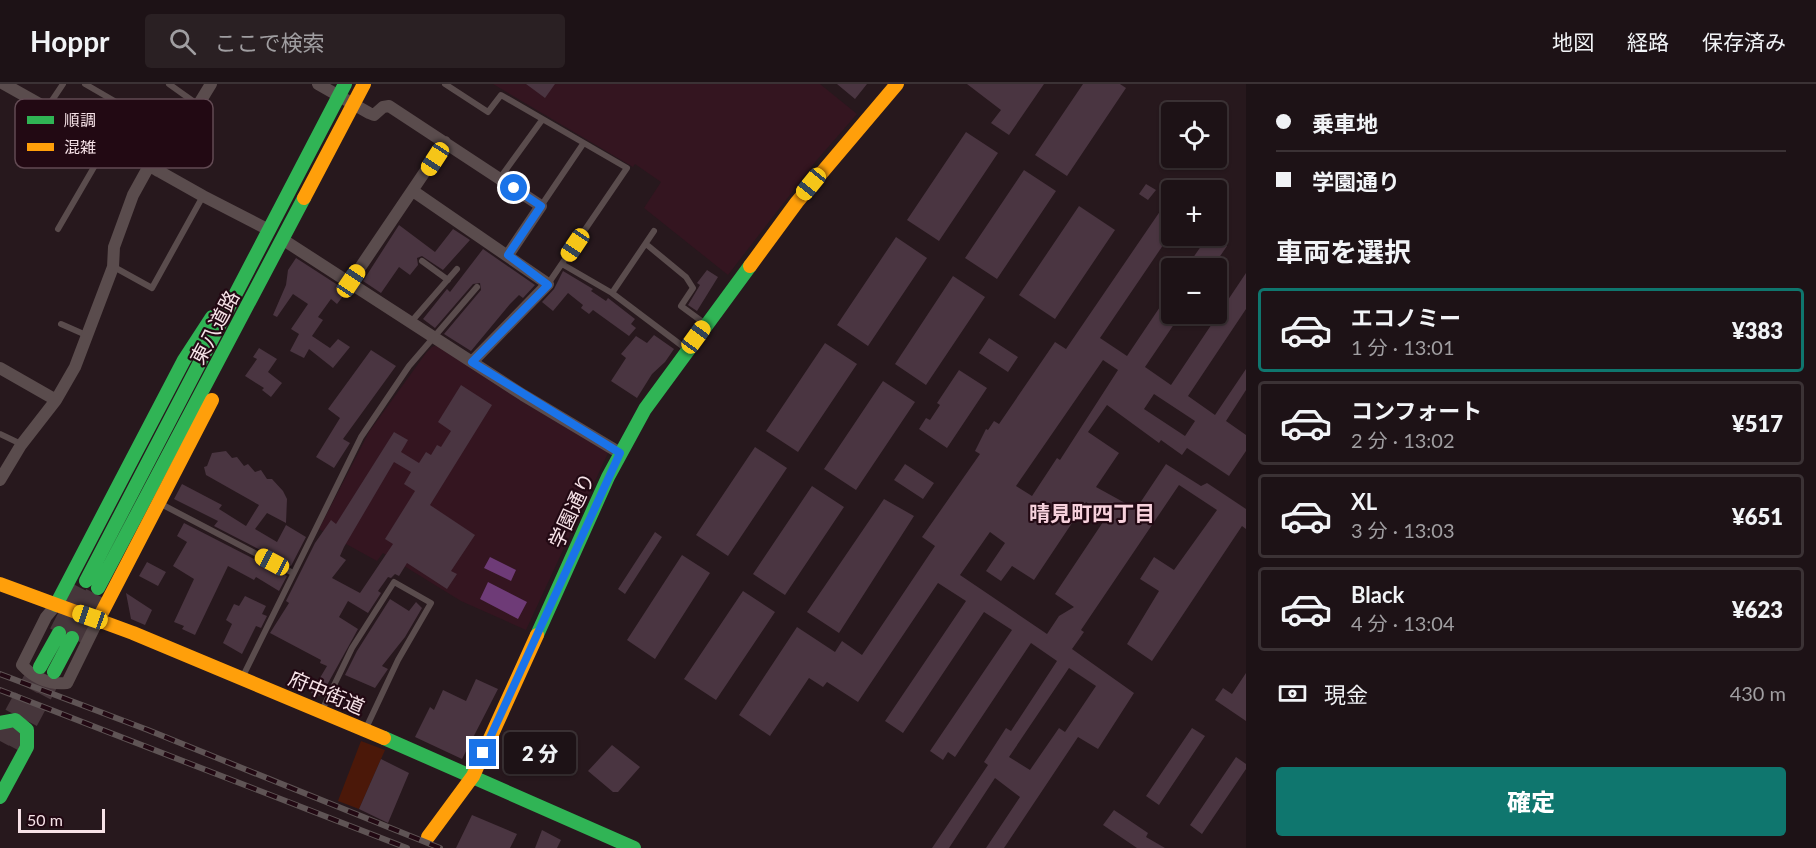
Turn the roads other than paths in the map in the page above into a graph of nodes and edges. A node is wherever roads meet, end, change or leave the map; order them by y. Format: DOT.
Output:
graph roads {
  1 [pos="4,84"];
  2 [pos="63,84"];
  3 [pos="85,84"];
  4 [pos="169,84"];
  5 [pos="212,84"];
  6 [pos="318,84"];
  7 [pos="364,84"];
  8 [pos="445,84"];
  9 [pos="897,84"];
  10 [pos="342,90"];
  11 [pos="31,99"];
  12 [pos="52,99"];
  13 [pos="111,99"];
  14 [pos="190,99"];
  15 [pos="201,99"];
  16 [pos="353,105"];
  17 [pos="542,120"];
  18 [pos="334,141"];
  19 [pos="445,142"];
  20 [pos="583,144"];
  21 [pos="93,168"];
  22 [pos="154,168"];
  23 [pos="500,178"];
  24 [pos="413,191"];
  25 [pos="203,196"];
  26 [pos="286,197"];
  27 [pos="541,206"];
  28 [pos="58,229"];
  29 [pos="269,230"];
  30 [pos="654,231"];
  31 [pos="282,239"];
  32 [pos="646,243"];
  33 [pos="508,255"];
  34 [pos="255,258"];
  35 [pos="422,261"];
  36 [pos="562,264"];
  37 [pos="268,265"];
  38 [pos="113,267"];
  39 [pos="458,269"];
  40 [pos="448,280"];
  41 [pos="351,281"];
  42 [pos="548,285"];
  43 [pos="477,287"];
  44 [pos="612,293"];
  45 [pos="411,322"];
  46 [pos="62,324"];
  47 [pos="705,324"];
  48 [pos="86,335"];
  49 [pos="432,336"];
  50 [pos="687,349"];
  51 [pos="472,362"];
  52 [pos="0,368"];
  53 [pos="56,400"];
  54 [pos="0,434"];
  55 [pos="21,445"];
  56 [pos="620,453"];
  57 [pos="0,480"];
  58 [pos="158,502"];
  59 [pos="293,573"];
  60 [pos="86,581"];
  61 [pos="0,585"];
  62 [pos="98,588"];
  63 [pos="56,605"];
  64 [pos="98,620"];
  65 [pos="65,635"];
  66 [pos="47,669"];
  67 [pos="243,677"];
  68 [pos="322,710"];
  69 [pos="0,723"];
  70 [pos="365,729"];
  71 [pos="14,748"];
  72 [pos="0,773"];
  73 [pos="472,776"];
  74 [pos="0,797"];
  75 [pos="428,837"];
  76 [pos="634,848"];
  1 -- 11 [label="street"];
  2 -- 12 [label="lane"];
  3 -- 13 [label="lane"];
  4 -- 14 [label="lane"];
  5 -- 15 [label="street"];
  6 -- 10 [label="street"];
  7 -- 16 [label="main road, 東八道路"];
  8 -- 17 [label="lane"];
  9 -- 47 [label="main road, 学園通り"];
  10 -- 16 [label="street"];
  10 -- 26 [label="main road, 東八道路"];
  16 -- 18 [label="main road, 東八道路"];
  16 -- 19 [label="street"];
  17 -- 20 [label="lane"];
  17 -- 23 [label="lane"];
  18 -- 26 [label="main road"];
  18 -- 31 [label="main road, 東八道路"];
  19 -- 23 [label="street"];
  19 -- 24 [label="street"];
  20 -- 27 [label="lane"];
  20 -- 36 [label="lane"];
  21 -- 28 [label="lane"];
  22 -- 25 [label="street"];
  22 -- 38 [label="street"];
  23 -- 27 [label="street"];
  24 -- 33 [label="street"];
  24 -- 41 [label="street"];
  25 -- 29 [label="street"];
  25 -- 38 [label="lane"];
  26 -- 29 [label="main road, 東八道路"];
  27 -- 33 [label="street"];
  29 -- 34 [label="main road, 東八道路"];
  30 -- 32 [label="lane"];
  31 -- 37 [label="main road, 東八道路"];
  31 -- 41 [label="street"];
  32 -- 44 [label="lane"];
  32 -- 47 [label="lane"];
  33 -- 42 [label="street"];
  34 -- 60 [label="main road, 東八道路"];
  34 -- 63 [label="main road"];
  35 -- 40 [label="lane"];
  36 -- 42 [label="lane"];
  36 -- 44 [label="lane"];
  37 -- 58 [label="main road"];
  37 -- 62 [label="main road, 東八道路"];
  38 -- 48 [label="street"];
  39 -- 40 [label="lane"];
  40 -- 45 [label="lane"];
  41 -- 45 [label="street"];
  42 -- 51 [label="street"];
  43 -- 49 [label="lane"];
  44 -- 50 [label="lane"];
  45 -- 49 [label="street"];
  46 -- 48 [label="lane"];
  47 -- 50 [label="main road, 学園通り"];
  48 -- 53 [label="street"];
  49 -- 51 [label="street"];
  49 -- 59 [label="lane"];
  50 -- 56 [label="main road, 学園通り"];
  51 -- 56 [label="street"];
  52 -- 53 [label="street"];
  53 -- 55 [label="street"];
  54 -- 55 [label="lane"];
  55 -- 57 [label="street"];
  56 -- 73 [label="main road, 学園通り"];
  58 -- 59 [label="lane"];
  58 -- 64 [label="main road"];
  59 -- 67 [label="lane"];
  61 -- 63 [label="main road, 府中街道"];
  63 -- 64 [label="main road, 府中街道"];
  63 -- 64 [label="street"];
  64 -- 67 [label="main road, 府中街道"];
  65 -- 66 [label="main road"];
  67 -- 68 [label="main road, 府中街道"];
  68 -- 70 [label="main road, 府中街道"];
  68 -- 70 [label="lane"];
  69 -- 74 [label="main road"];
  70 -- 73 [label="main road, 府中街道"];
  71 -- 72 [label="main road"];
  73 -- 75 [label="main road, 学園通り"];
  73 -- 76 [label="main road, 府中街道"];
}
